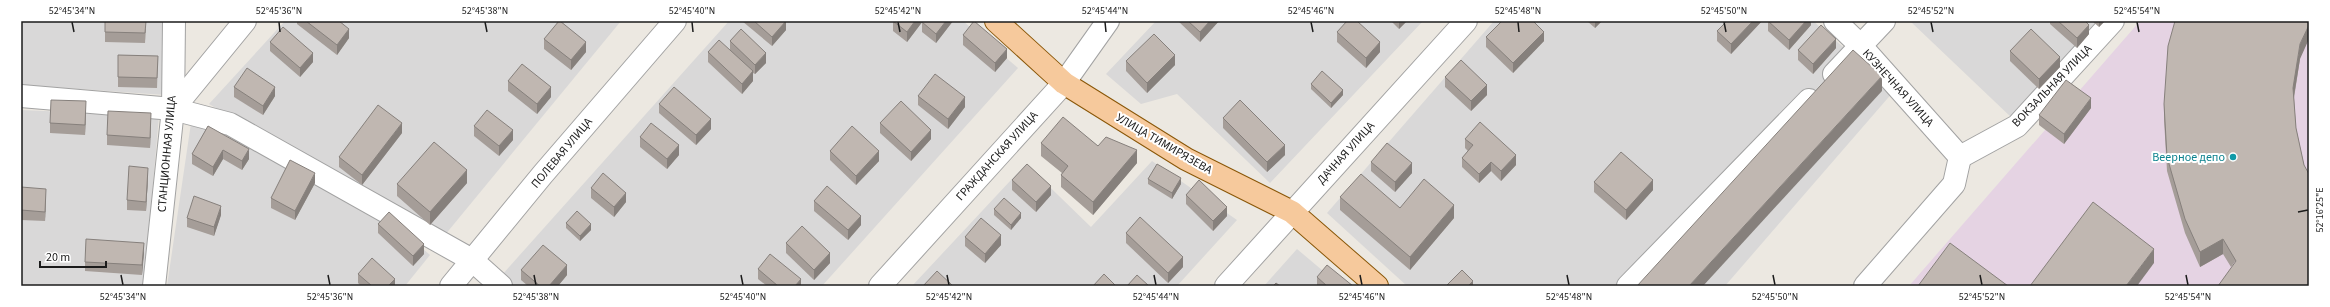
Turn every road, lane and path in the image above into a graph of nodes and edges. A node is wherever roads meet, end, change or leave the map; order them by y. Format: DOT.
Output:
graph roads {
  1 [pos="174,21"];
  2 [pos="245,21"];
  3 [pos="675,21"];
  4 [pos="996,21"];
  5 [pos="1108,21"];
  6 [pos="1466,21"];
  7 [pos="1834,21"];
  8 [pos="1884,21"];
  9 [pos="2113,21"];
  10 [pos="1861,46"];
  11 [pos="1064,83"];
  12 [pos="21,96"];
  13 [pos="173,109"];
  14 [pos="1960,157"];
  15 [pos="1292,212"];
  16 [pos="472,260"];
  17 [pos="154,286"];
  18 [pos="451,286"];
  19 [pos="501,286"];
  20 [pos="880,286"];
  21 [pos="1226,286"];
  22 [pos="1377,286"];
  23 [pos="1628,286"];
  24 [pos="1865,286"];
  1 -- 13 [label="street, СТАНЦИОННАЯ УЛИЦА"];
  2 -- 13 [label="street"];
  3 -- 16 [label="street, ПОЛЕВАЯ УЛИЦА"];
  4 -- 11 [label="main road, УЛИЦА ТИМИРЯЗЕВА"];
  5 -- 11 [label="street, ГРАЖДАНСКАЯ УЛИЦА"];
  6 -- 15 [label="street, ДАЧНАЯ УЛИЦА"];
  7 -- 10 [label="street, КУЗНЕЧНАЯ УЛИЦА"];
  8 -- 10 [label="street"];
  9 -- 14 [label="street, ВОКЗАЛЬНАЯ УЛИЦА"];
  10 -- 14 [label="street, КУЗНЕЧНАЯ УЛИЦА"];
  10 -- 23 [label="street"];
  11 -- 15 [label="main road, УЛИЦА ТИМИРЯЗЕВА"];
  11 -- 20 [label="street, ГРАЖДАНСКАЯ УЛИЦА"];
  12 -- 13 [label="street"];
  13 -- 16 [label="street"];
  13 -- 17 [label="street, СТАНЦИОННАЯ УЛИЦА"];
  14 -- 24 [label="street"];
  15 -- 21 [label="street, ДАЧНАЯ УЛИЦА"];
  15 -- 22 [label="main road, УЛИЦА ТИМИРЯЗЕВА"];
  16 -- 18 [label="street, ПОЛЕВАЯ УЛИЦА"];
  16 -- 19 [label="street"];
}
